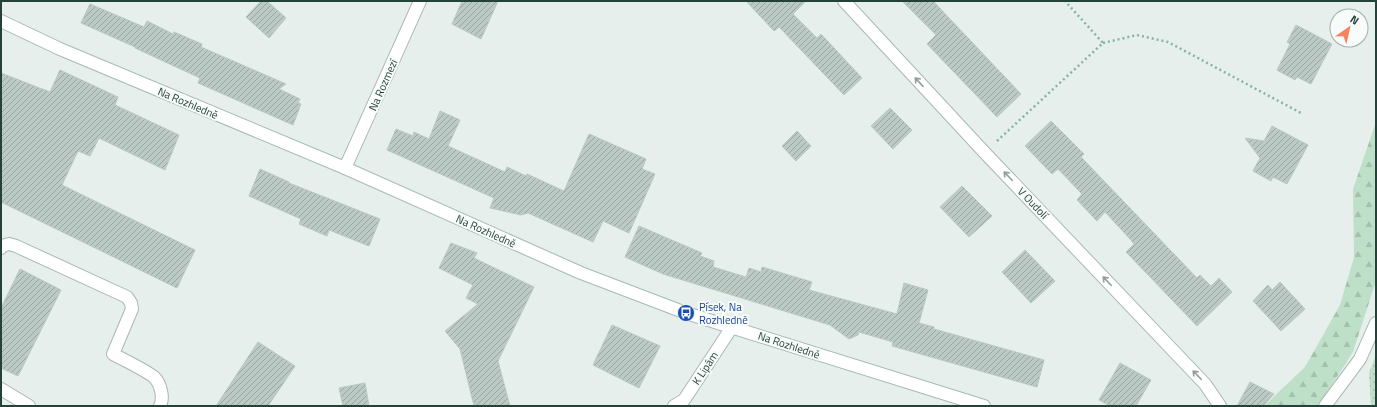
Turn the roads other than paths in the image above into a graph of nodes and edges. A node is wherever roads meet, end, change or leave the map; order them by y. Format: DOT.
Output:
graph roads {
  1 [pos="420,1"];
  2 [pos="844,1"];
  3 [pos="1,21"];
  4 [pos="345,168"];
  5 [pos="1,248"];
  6 [pos="1376,323"];
  7 [pos="732,327"];
  8 [pos="1,389"];
  9 [pos="29,406"];
  10 [pos="160,406"];
  11 [pos="674,406"];
  12 [pos="984,406"];
  13 [pos="1220,406"];
  14 [pos="1325,406"];
  1 -- 4 [label="street, Na Rozmezí"];
  13 -- 2 [label="street, V Oudolí, one-way"];
  3 -- 4 [label="street, Na Rozhledně"];
  4 -- 7 [label="street, Na Rozhledně"];
  5 -- 10 [label="street"];
  6 -- 14 [label="street"];
  7 -- 11 [label="street, K Lipám"];
  7 -- 12 [label="street, Na Rozhledně"];
  8 -- 9 [label="street"];
}
